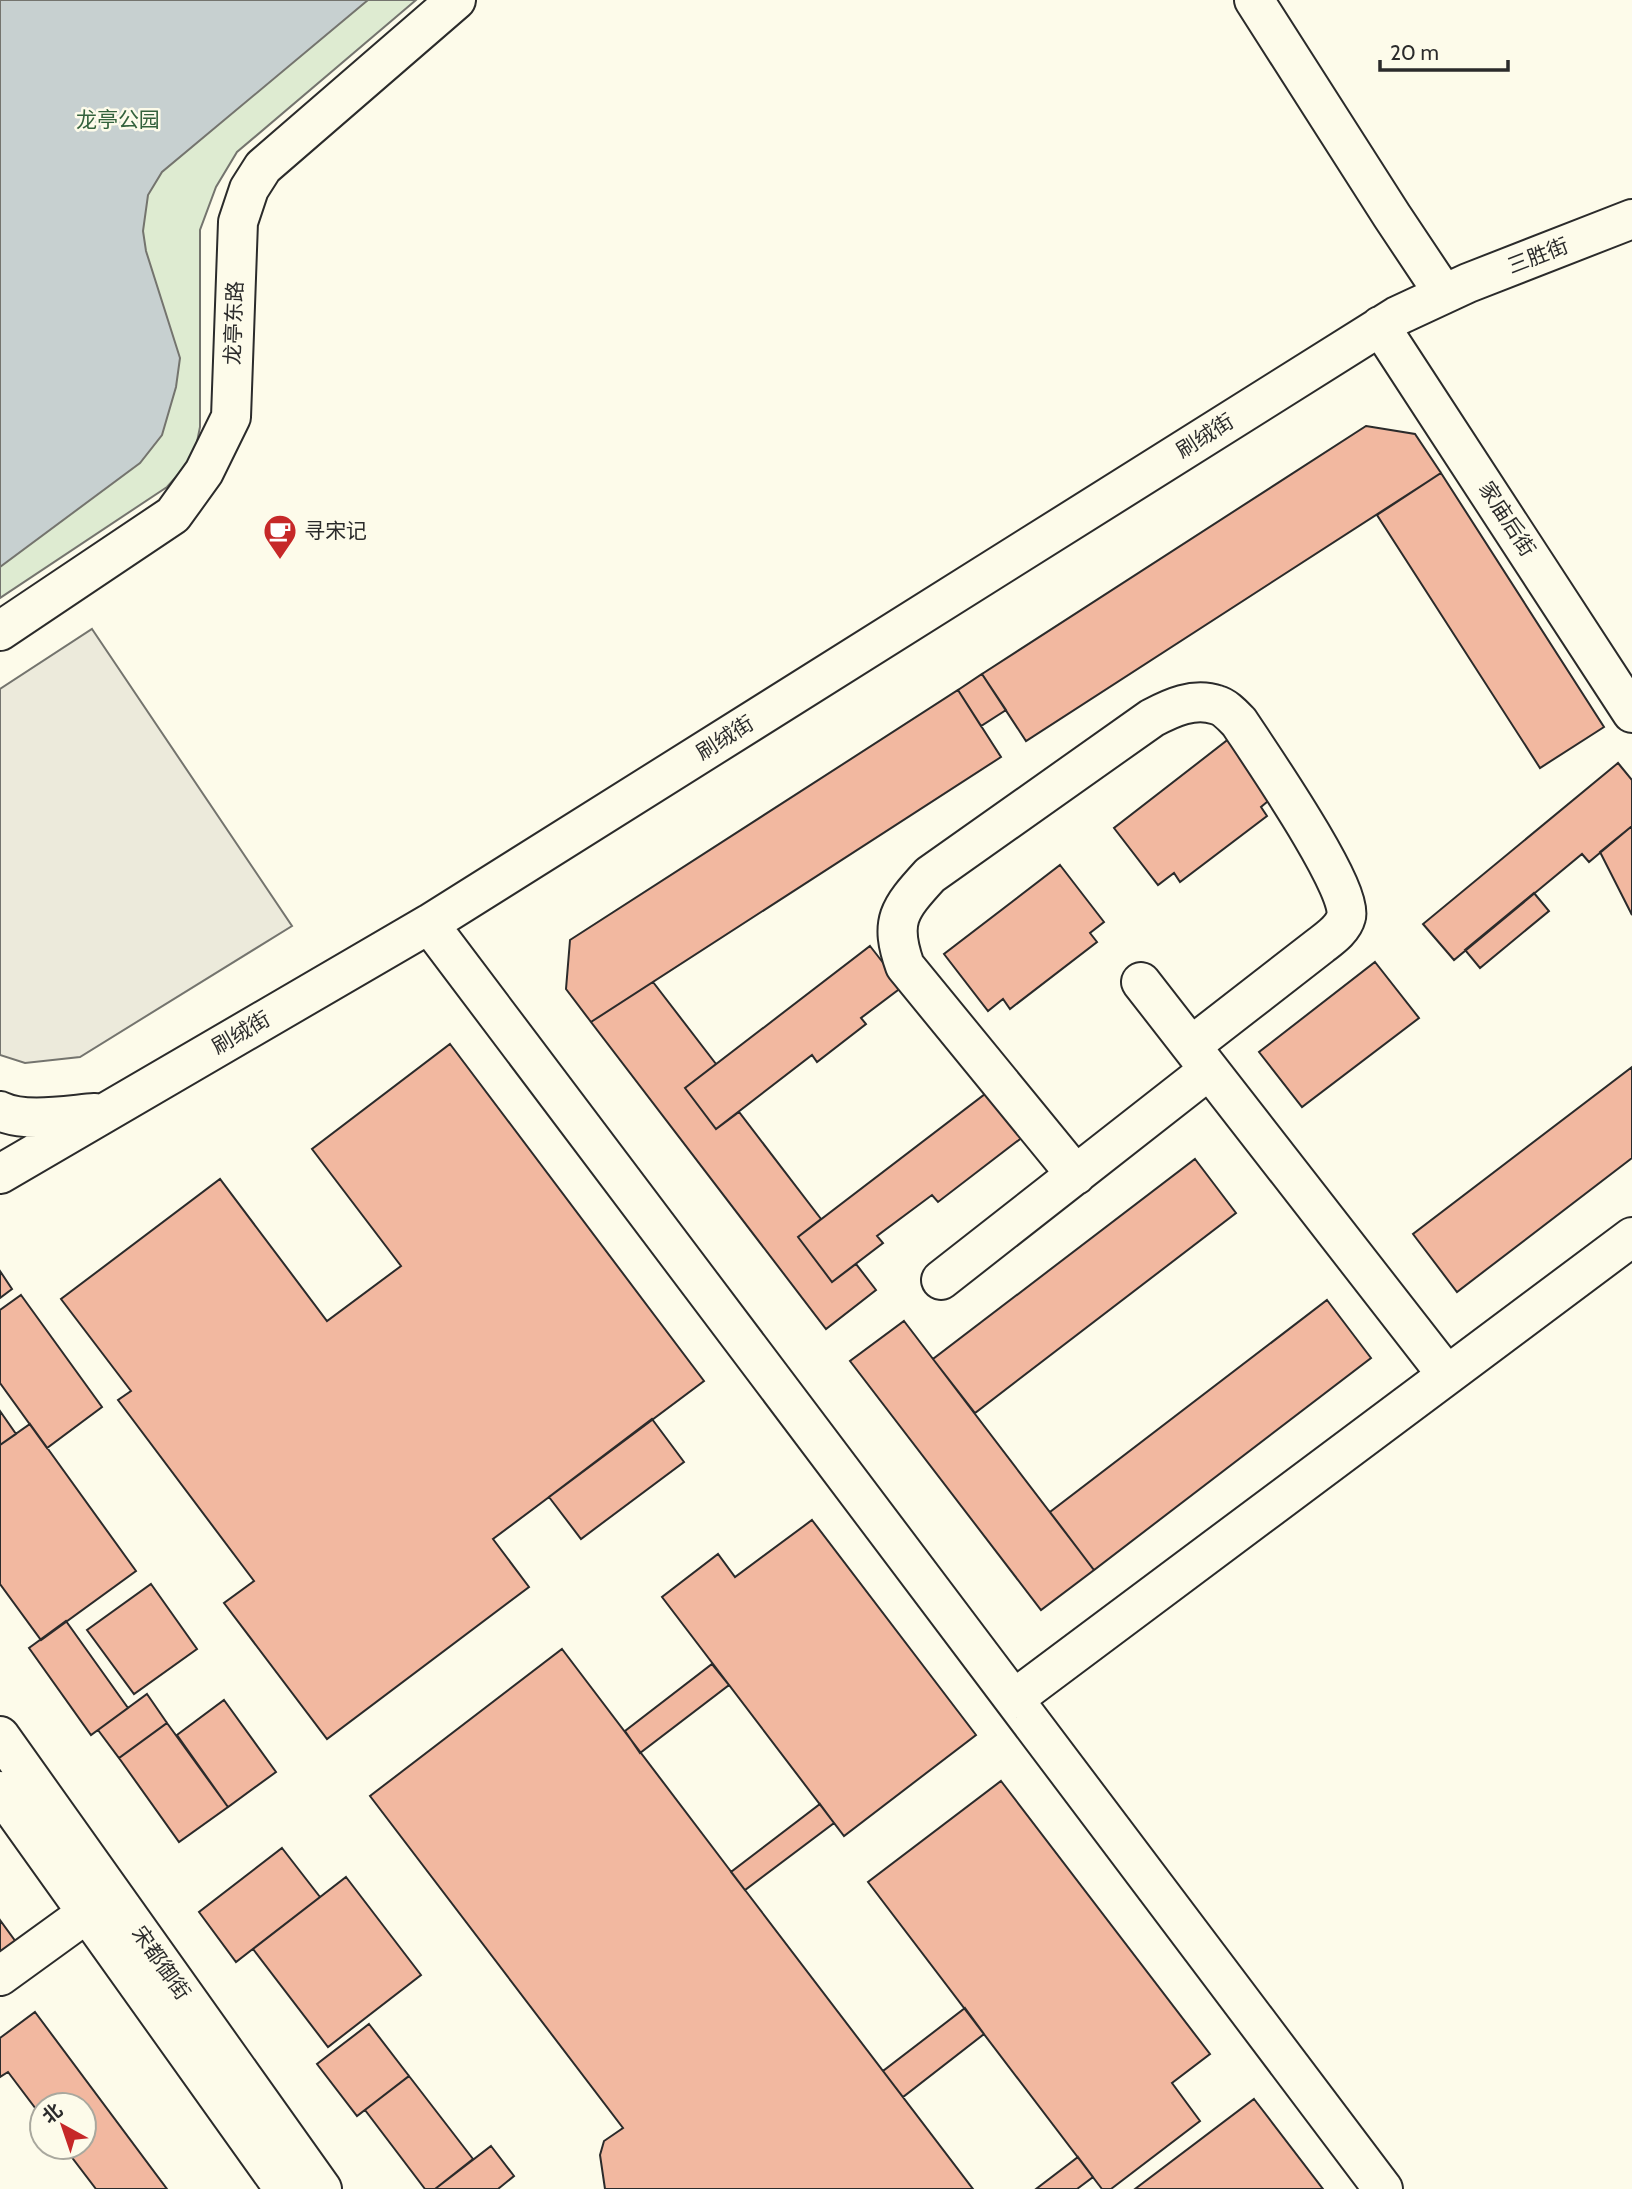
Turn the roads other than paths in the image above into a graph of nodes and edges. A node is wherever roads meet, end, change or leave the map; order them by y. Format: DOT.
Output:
graph roads {
  1 [pos="456,0"];
  2 [pos="1254,0"];
  3 [pos="1632,219"];
  4 [pos="1444,294"];
  5 [pos="1380,326"];
  6 [pos="0,631"];
  7 [pos="1632,713"];
  8 [pos="429,924"];
  9 [pos="1141,982"];
  10 [pos="1200,1058"];
  11 [pos="0,1111"];
  12 [pos="102,1113"];
  13 [pos="0,1174"];
  14 [pos="1076,1175"];
  15 [pos="1632,1237"];
  16 [pos="941,1279"];
  17 [pos="1447,1375"];
  18 [pos="1014,1699"];
  19 [pos="0,1736"];
  20 [pos="0,1791"];
  21 [pos="87,1913"];
  22 [pos="0,1976"];
  23 [pos="284,2189"];
  24 [pos="322,2189"];
  25 [pos="1382,2189"];
  1 -- 6 [label="street, 龙亭东路"];
  2 -- 4 [label="street"];
  3 -- 4 [label="street, 三胜街"];
  4 -- 5 [label="street, 刷绒街"];
  5 -- 7 [label="street, 家庙后街"];
  5 -- 8 [label="street, 刷绒街"];
  8 -- 12 [label="street, 刷绒街"];
  8 -- 18 [label="street"];
  9 -- 10 [label="street"];
  10 -- 14 [label="street"];
  10 -- 14 [label="street"];
  10 -- 17 [label="street"];
  11 -- 12 [label="street"];
  12 -- 13 [label="street, 刷绒街"];
  14 -- 16 [label="street"];
  15 -- 17 [label="street"];
  17 -- 18 [label="street"];
  18 -- 25 [label="street"];
  19 -- 24 [label="street, 宋都御街"];
  20 -- 21 [label="street, 宋都御街"];
  21 -- 22 [label="street"];
  21 -- 23 [label="street, 宋都御街"];
}
